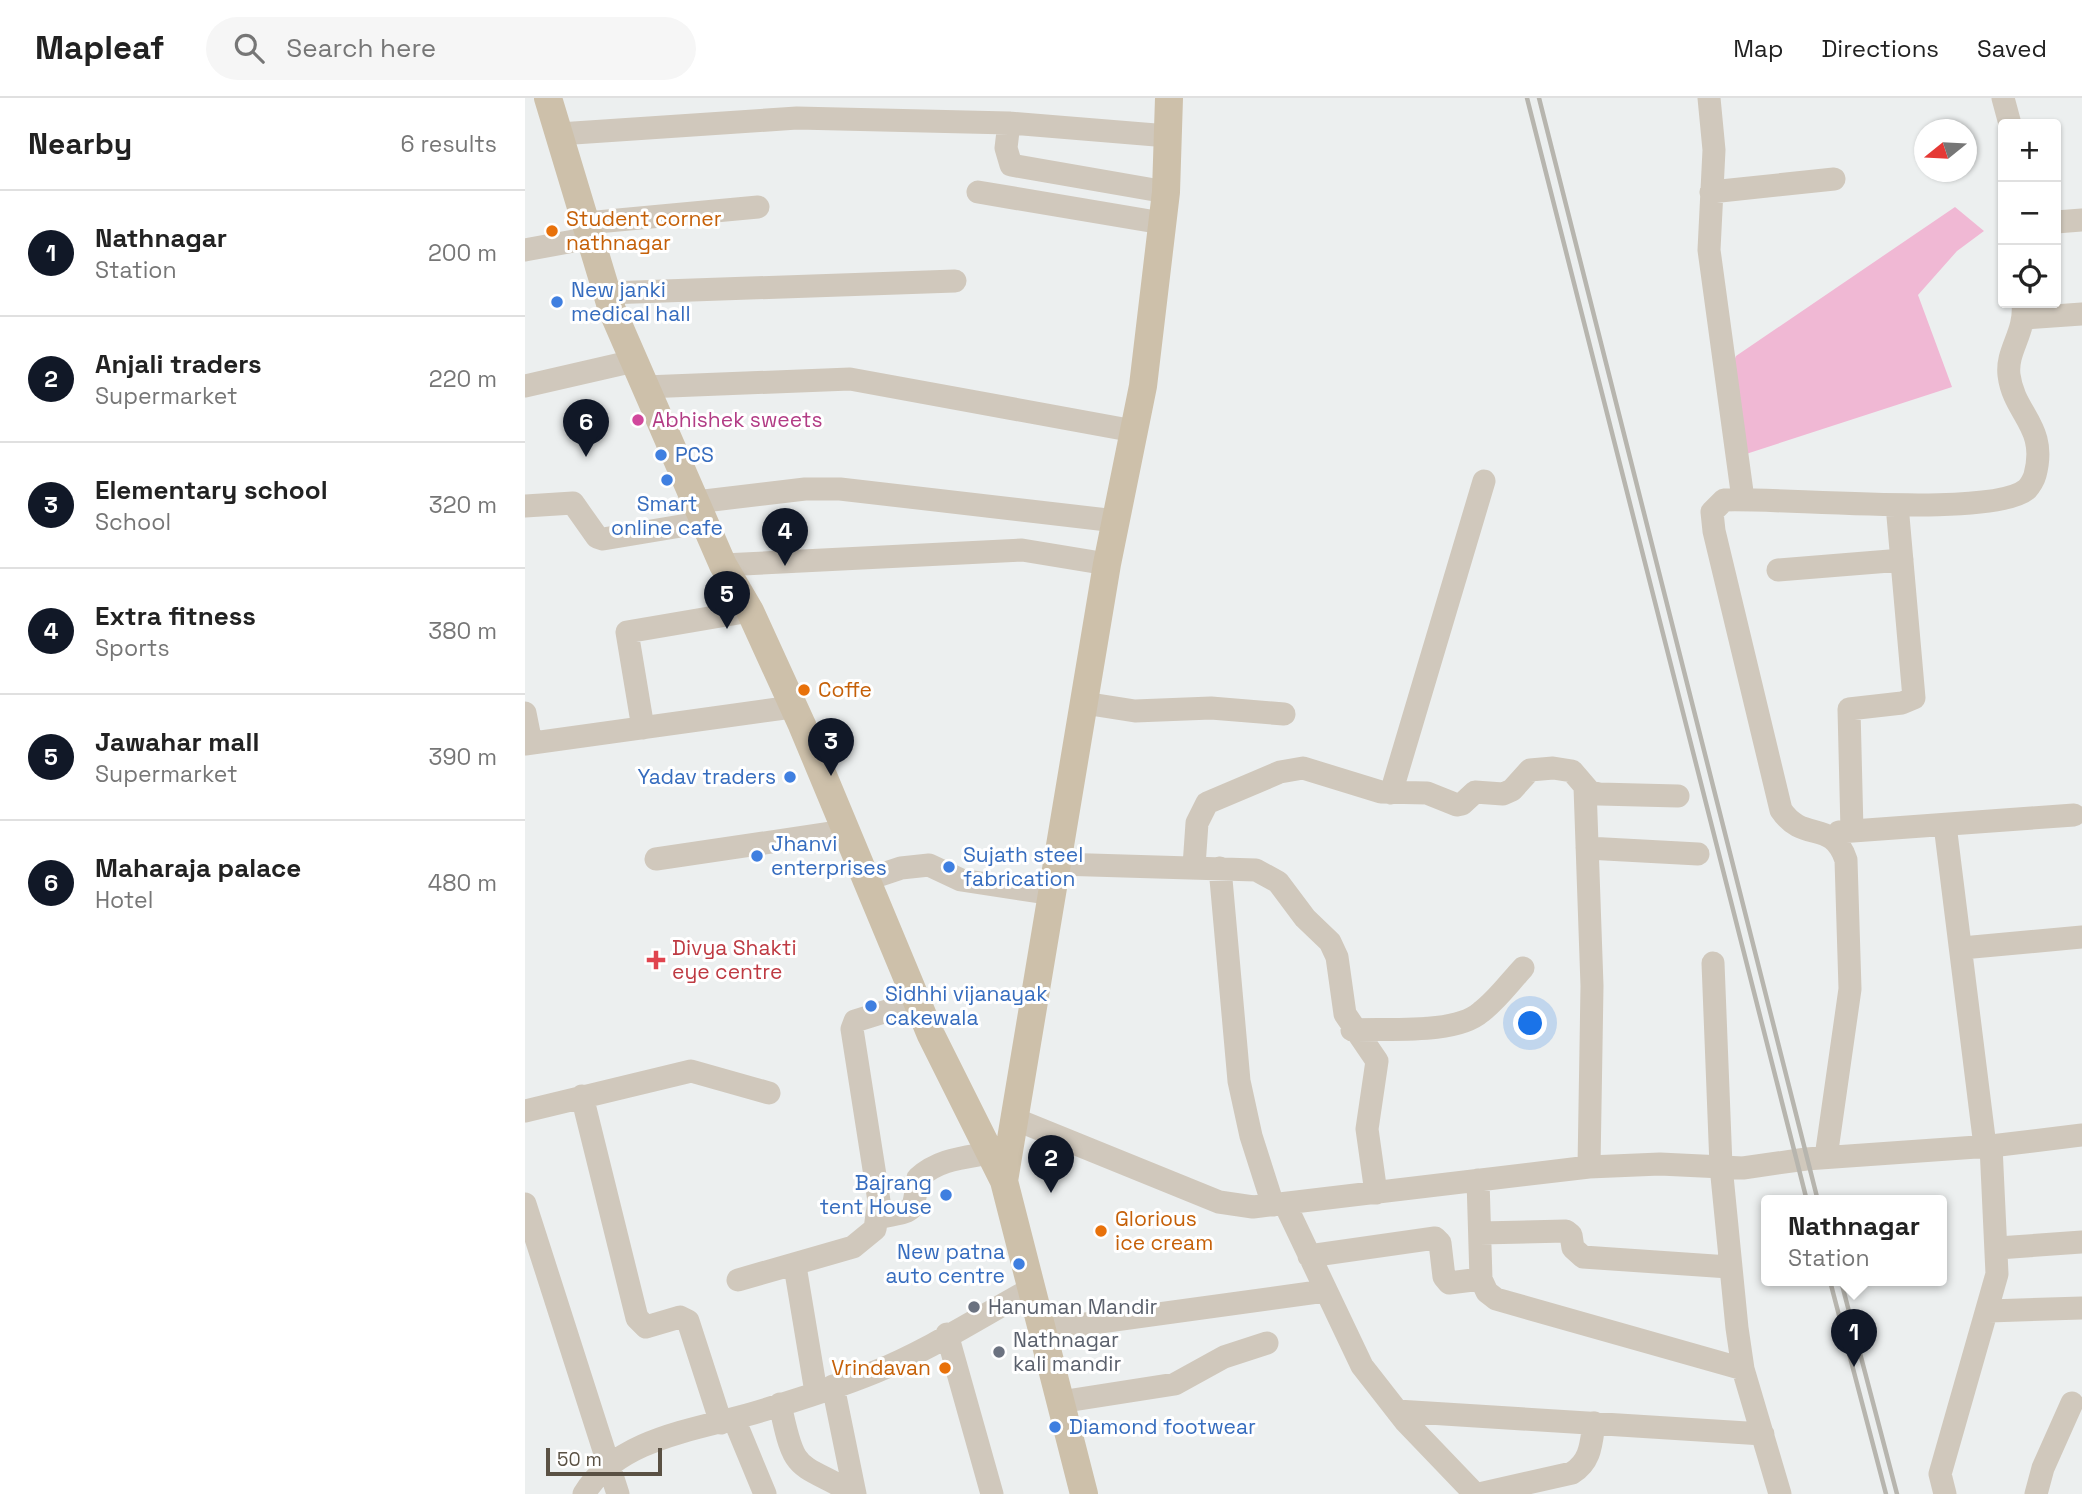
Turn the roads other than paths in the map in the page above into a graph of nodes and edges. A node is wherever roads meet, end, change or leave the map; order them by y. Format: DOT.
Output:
graph roads {
  1 [pos="548,98"];
  2 [pos="1169,98"];
  3 [pos="1709,98"];
  4 [pos="2003,98"];
  5 [pos="797,108"];
  6 [pos="2009,119"];
  7 [pos="1009,123"];
  8 [pos="559,134"];
  9 [pos="1168,136"];
  10 [pos="1834,180"];
  11 [pos="978,192"];
  12 [pos="1166,192"];
  13 [pos="1711,192"];
  14 [pos="758,207"];
  15 [pos="2082,220"];
  16 [pos="2061,222"];
  17 [pos="1162,223"];
  18 [pos="588,230"];
  19 [pos="525,250"];
  20 [pos="955,281"];
  21 [pos="607,293"];
  22 [pos="2024,311"];
  23 [pos="2082,314"];
  24 [pos="634,361"];
  25 [pos="525,386"];
  26 [pos="645,387"];
  27 [pos="1134,431"];
  28 [pos="1484,481"];
  29 [pos="1744,499"];
  30 [pos="1897,505"];
  31 [pos="525,506"];
  32 [pos="700,512"];
  33 [pos="1116,521"];
  34 [pos="1902,560"];
  35 [pos="1107,564"];
  36 [pos="723,565"];
  37 [pos="1778,570"];
  38 [pos="750,611"];
  39 [pos="1084,703"];
  40 [pos="792,707"];
  41 [pos="525,713"];
  42 [pos="1284,714"];
  43 [pos="643,728"];
  44 [pos="528,743"];
  45 [pos="1585,787"];
  46 [pos="1391,793"];
  47 [pos="1678,796"];
  48 [pos="2074,815"];
  49 [pos="1945,825"];
  50 [pos="845,831"];
  51 [pos="1852,831"];
  52 [pos="1825,833"];
  53 [pos="1587,848"];
  54 [pos="1698,854"];
  55 [pos="656,859"];
  56 [pos="1058,864"];
  57 [pos="1194,866"];
  58 [pos="1220,868"];
  59 [pos="865,880"];
  60 [pos="1053,894"];
  61 [pos="2082,937"];
  62 [pos="1962,948"];
  63 [pos="1713,963"];
  64 [pos="1523,968"];
  65 [pos="916,1002"];
  66 [pos="1352,1030"];
  67 [pos="769,1093"];
  68 [pos="582,1096"];
  69 [pos="525,1111"];
  70 [pos="1017,1120"];
  71 [pos="2082,1135"];
  72 [pos="1988,1146"];
  73 [pos="990,1153"];
  74 [pos="1826,1157"];
  75 [pos="1721,1166"];
  76 [pos="1589,1167"];
  77 [pos="1478,1180"];
  78 [pos="1004,1181"];
  79 [pos="1376,1193"];
  80 [pos="525,1204"];
  81 [pos="1279,1204"];
  82 [pos="878,1218"];
  83 [pos="1480,1233"];
  84 [pos="2082,1242"];
  85 [pos="1997,1248"];
  86 [pos="1309,1256"];
  87 [pos="795,1266"];
  88 [pos="1730,1267"];
  89 [pos="1481,1279"];
  90 [pos="738,1280"];
  91 [pos="1031,1289"];
  92 [pos="1325,1291"];
  93 [pos="2082,1308"];
  94 [pos="1989,1311"];
  95 [pos="1042,1330"];
  96 [pos="947,1334"];
  97 [pos="1267,1343"];
  98 [pos="1743,1369"];
  99 [pos="824,1389"];
  100 [pos="1060,1402"];
  101 [pos="2072,1403"];
  102 [pos="780,1404"];
  103 [pos="1397,1411"];
  104 [pos="728,1421"];
  105 [pos="1594,1423"];
  106 [pos="1763,1434"];
  107 [pos="610,1465"];
  108 [pos="584,1494"];
  109 [pos="618,1494"];
  110 [pos="765,1494"];
  111 [pos="855,1494"];
  112 [pos="992,1494"];
  113 [pos="1084,1494"];
  114 [pos="1477,1494"];
  115 [pos="1780,1494"];
  116 [pos="1945,1494"];
  117 [pos="2036,1494"];
  1 -- 8 [label="main road"];
  2 -- 9 [label="main road"];
  3 -- 13 [label="street"];
  4 -- 6 [label="street"];
  5 -- 7 [label="street"];
  5 -- 8 [label="street"];
  7 -- 9 [label="street"];
  7 -- 12 [label="street"];
  8 -- 18 [label="main road"];
  9 -- 12 [label="main road"];
  10 -- 13 [label="street"];
  11 -- 17 [label="street"];
  12 -- 17 [label="main road"];
  13 -- 29 [label="street"];
  14 -- 18 [label="street"];
  15 -- 16 [label="street"];
  17 -- 27 [label="main road"];
  18 -- 19 [label="street"];
  18 -- 21 [label="main road"];
  20 -- 21 [label="street"];
  21 -- 24 [label="main road"];
  22 -- 23 [label="street"];
  22 -- 30 [label="street"];
  24 -- 25 [label="street"];
  24 -- 26 [label="main road"];
  26 -- 27 [label="street"];
  26 -- 32 [label="main road"];
  27 -- 33 [label="main road"];
  28 -- 46 [label="street"];
  29 -- 30 [label="street"];
  29 -- 52 [label="street"];
  30 -- 34 [label="street"];
  31 -- 32 [label="street"];
  32 -- 33 [label="street"];
  32 -- 36 [label="main road"];
  33 -- 35 [label="main road"];
  34 -- 37 [label="street"];
  34 -- 51 [label="street"];
  35 -- 36 [label="street"];
  35 -- 39 [label="main road"];
  36 -- 38 [label="main road"];
  38 -- 40 [label="main road"];
  38 -- 43 [label="street"];
  39 -- 42 [label="street"];
  39 -- 56 [label="main road"];
  40 -- 43 [label="street"];
  40 -- 50 [label="main road"];
  41 -- 44 [label="street"];
  43 -- 44 [label="street"];
  45 -- 46 [label="street"];
  45 -- 47 [label="street"];
  45 -- 53 [label="street"];
  46 -- 57 [label="street"];
  48 -- 49 [label="street"];
  49 -- 51 [label="street"];
  49 -- 62 [label="street"];
  50 -- 55 [label="street"];
  50 -- 59 [label="main road"];
  51 -- 52 [label="street"];
  52 -- 74 [label="street"];
  53 -- 54 [label="street"];
  53 -- 76 [label="street"];
  56 -- 57 [label="street"];
  56 -- 60 [label="main road"];
  57 -- 58 [label="street"];
  58 -- 66 [label="street"];
  58 -- 81 [label="street"];
  59 -- 60 [label="street"];
  59 -- 65 [label="main road"];
  60 -- 70 [label="main road"];
  61 -- 62 [label="street"];
  62 -- 72 [label="street"];
  63 -- 75 [label="street"];
  64 -- 66 [label="street"];
  65 -- 73 [label="main road"];
  65 -- 82 [label="street"];
  66 -- 79 [label="street"];
  67 -- 68 [label="street"];
  68 -- 69 [label="street"];
  68 -- 104 [label="street"];
  70 -- 78 [label="main road"];
  70 -- 81 [label="street"];
  71 -- 72 [label="street"];
  72 -- 74 [label="street"];
  72 -- 85 [label="street"];
  73 -- 78 [label="main road"];
  73 -- 82 [label="street"];
  74 -- 75 [label="street"];
  75 -- 76 [label="street"];
  75 -- 88 [label="street"];
  76 -- 77 [label="street"];
  77 -- 79 [label="street"];
  77 -- 83 [label="street"];
  78 -- 91 [label="main road"];
  79 -- 81 [label="street"];
  80 -- 107 [label="street"];
  81 -- 86 [label="street"];
  82 -- 87 [label="street"];
  83 -- 88 [label="street"];
  83 -- 89 [label="street"];
  84 -- 85 [label="street"];
  85 -- 94 [label="street"];
  86 -- 89 [label="street"];
  86 -- 92 [label="street"];
  87 -- 90 [label="street"];
  87 -- 99 [label="street"];
  88 -- 98 [label="street"];
  89 -- 98 [label="street"];
  91 -- 95 [label="main road"];
  91 -- 96 [label="street"];
  92 -- 95 [label="street"];
  92 -- 103 [label="street"];
  93 -- 94 [label="street"];
  94 -- 116 [label="street"];
  95 -- 100 [label="main road"];
  96 -- 99 [label="street"];
  96 -- 112 [label="street"];
  97 -- 100 [label="street"];
  98 -- 106 [label="street"];
  99 -- 102 [label="street"];
  99 -- 111 [label="street"];
  100 -- 113 [label="main road"];
  101 -- 117 [label="street"];
  102 -- 104 [label="street"];
  102 -- 111 [label="street"];
  103 -- 105 [label="street"];
  103 -- 114 [label="street"];
  104 -- 107 [label="street"];
  104 -- 110 [label="street"];
  105 -- 106 [label="street"];
  105 -- 114 [label="street"];
  106 -- 115 [label="street"];
  107 -- 108 [label="street"];
  107 -- 109 [label="street"];
}
